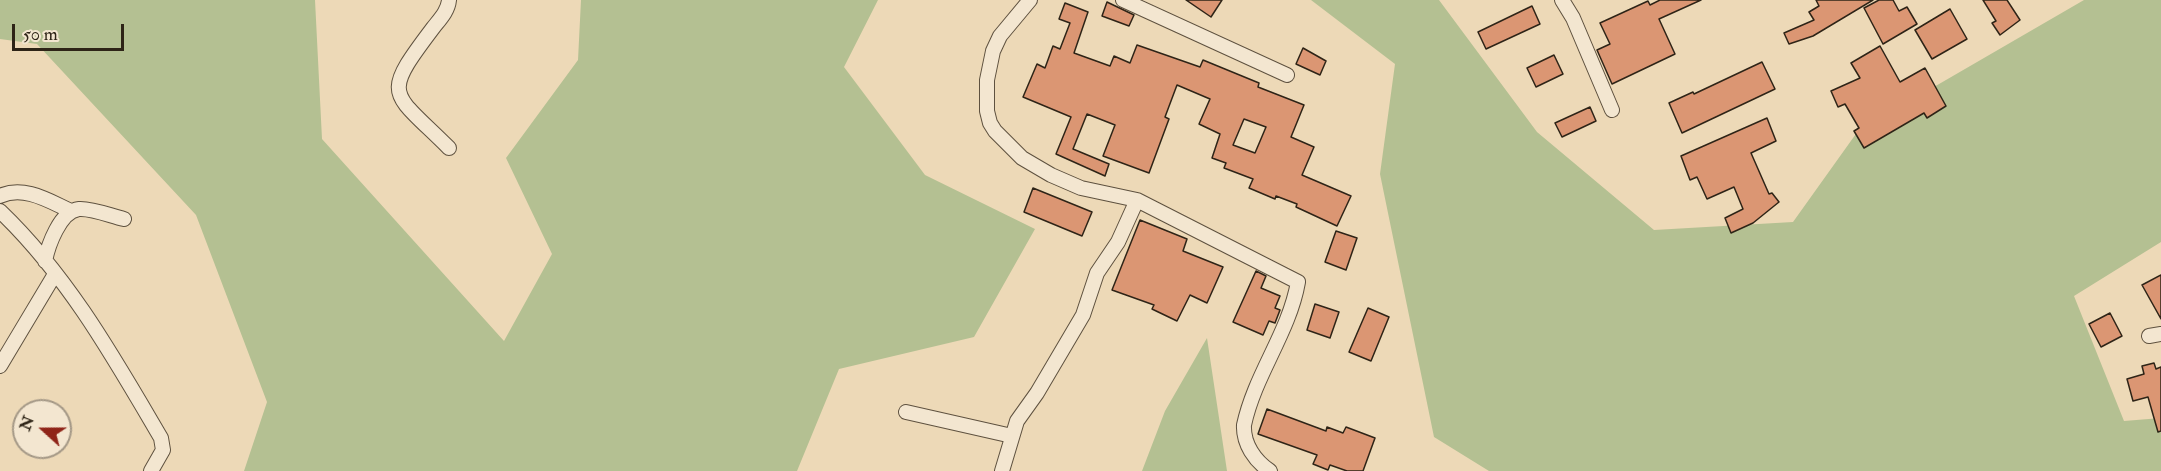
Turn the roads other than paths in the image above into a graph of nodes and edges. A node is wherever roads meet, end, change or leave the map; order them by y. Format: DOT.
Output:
graph roads {
  1 [pos="449,0"];
  2 [pos="1030,0"];
  3 [pos="1123,0"];
  4 [pos="1562,0"];
  5 [pos="1287,75"];
  6 [pos="1612,111"];
  7 [pos="449,147"];
  8 [pos="0,196"];
  9 [pos="1137,200"];
  10 [pos="0,211"];
  11 [pos="71,211"];
  12 [pos="124,219"];
  13 [pos="49,241"];
  14 [pos="31,243"];
  15 [pos="45,261"];
  16 [pos="55,274"];
  17 [pos="0,366"];
  18 [pos="906,412"];
  19 [pos="1012,436"];
  20 [pos="151,471"];
  21 [pos="1002,471"];
  22 [pos="1270,471"];
  1 -- 7 [label="street"];
  2 -- 9 [label="street"];
  3 -- 5 [label="street"];
  4 -- 6 [label="street"];
  8 -- 11 [label="street"];
  9 -- 19 [label="street"];
  9 -- 22 [label="street"];
  10 -- 14 [label="street"];
  11 -- 12 [label="street"];
  11 -- 13 [label="street"];
  13 -- 14 [label="street"];
  13 -- 15 [label="street"];
  14 -- 15 [label="street"];
  15 -- 16 [label="street"];
  16 -- 17 [label="street"];
  16 -- 20 [label="street"];
  18 -- 19 [label="street"];
  19 -- 21 [label="street"];
}
